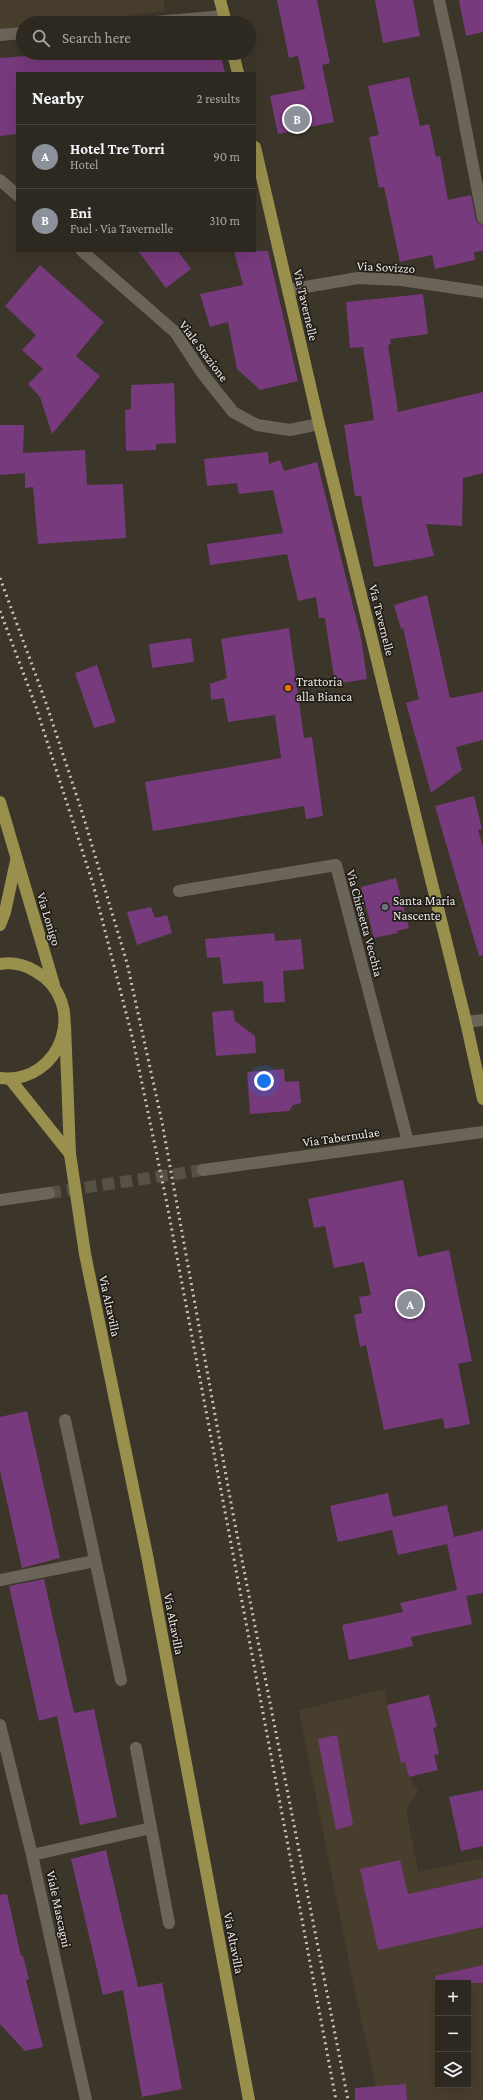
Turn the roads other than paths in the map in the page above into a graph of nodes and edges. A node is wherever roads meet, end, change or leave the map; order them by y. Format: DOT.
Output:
graph roads {
  1 [pos="439,0"];
  2 [pos="221,1"];
  3 [pos="224,16"];
  4 [pos="16,34"];
  5 [pos="0,35"];
  6 [pos="235,60"];
  7 [pos="238,72"];
  8 [pos="256,151"];
  9 [pos="0,180"];
  10 [pos="16,194"];
  11 [pos="483,218"];
  12 [pos="83,252"];
  13 [pos="288,290"];
  14 [pos="483,292"];
  15 [pos="319,424"];
  16 [pos="0,802"];
  17 [pos="16,859"];
  18 [pos="179,892"];
  19 [pos="0,926"];
  20 [pos="0,964"];
  21 [pos="54,986"];
  22 [pos="483,1020"];
  23 [pos="466,1022"];
  24 [pos="65,1025"];
  25 [pos="5,1078"];
  26 [pos="483,1099"];
  27 [pos="483,1132"];
  28 [pos="408,1142"];
  29 [pos="70,1154"];
  30 [pos="203,1170"];
  31 [pos="49,1193"];
  32 [pos="0,1200"];
  33 [pos="65,1420"];
  34 [pos="95,1560"];
  35 [pos="1,1576"];
  36 [pos="120,1680"];
  37 [pos="0,1725"];
  38 [pos="136,1748"];
  39 [pos="151,1828"];
  40 [pos="32,1855"];
  41 [pos="169,1923"];
  42 [pos="86,2100"];
  43 [pos="249,2100"];
  1 -- 11 [label="street"];
  2 -- 3 [label="main road"];
  4 -- 5 [label="street"];
  6 -- 7 [label="main road"];
  8 -- 13 [label="main road, Via Tavernelle"];
  9 -- 10 [label="street"];
  12 -- 15 [label="street, Viale Stazione"];
  13 -- 14 [label="street, Via Sovizzo"];
  13 -- 15 [label="main road, Via Tavernelle"];
  15 -- 23 [label="main road, Via Tavernelle"];
  16 -- 17 [label="main road, Via Lonigo"];
  17 -- 19 [label="main road, Via Lonigo"];
  17 -- 21 [label="main road, Via Lonigo"];
  18 -- 28 [label="street, Via Chiesetta Vecchia"];
  20 -- 21 [label="main road"];
  21 -- 24 [label="main road"];
  22 -- 23 [label="street"];
  23 -- 26 [label="main road, Via Tavernelle"];
  24 -- 25 [label="main road"];
  24 -- 29 [label="main road, Via Altavilla"];
  25 -- 29 [label="main road"];
  27 -- 28 [label="street, Via Tabernulae"];
  28 -- 30 [label="street, Via Tabernulae"];
  29 -- 43 [label="main road, Via Altavilla"];
  31 -- 32 [label="street"];
  33 -- 34 [label="street"];
  34 -- 35 [label="street"];
  34 -- 36 [label="street"];
  37 -- 40 [label="street, Viale Mascagni"];
  38 -- 39 [label="street"];
  39 -- 40 [label="street"];
  39 -- 41 [label="street"];
  40 -- 42 [label="street, Viale Mascagni"];
}
